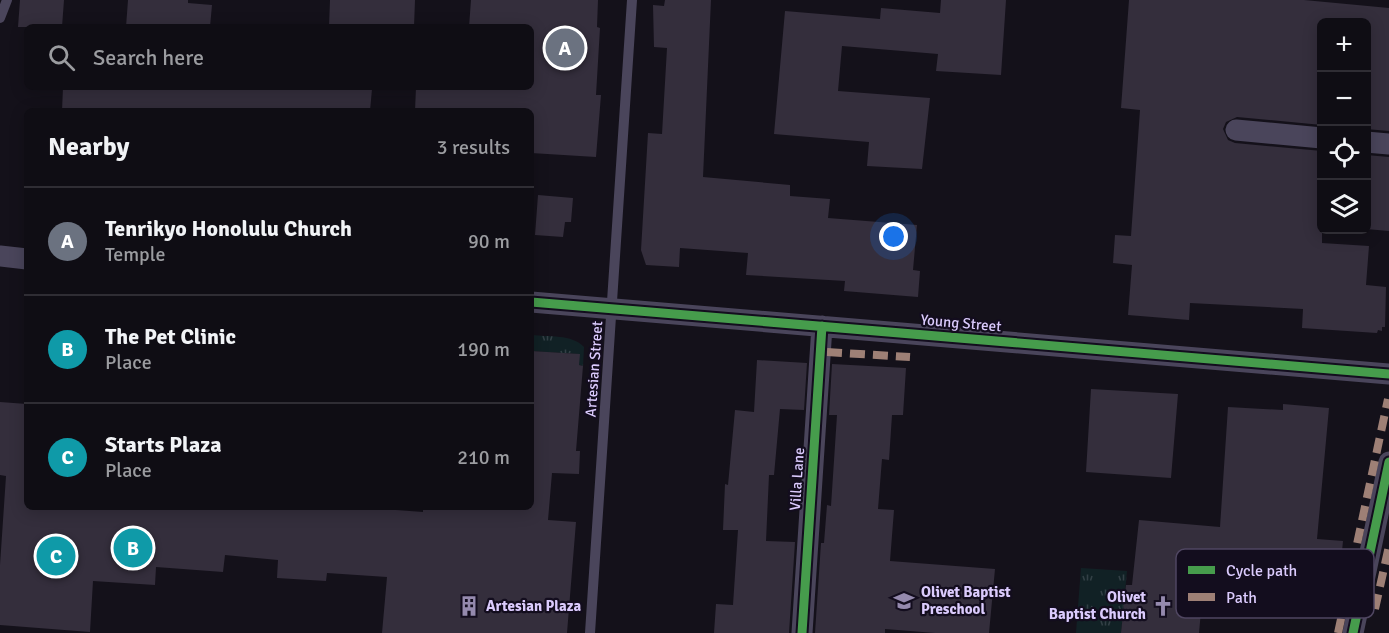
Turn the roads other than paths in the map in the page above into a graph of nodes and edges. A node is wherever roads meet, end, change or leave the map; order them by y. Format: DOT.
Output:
graph roads {
  1 [pos="7,0"];
  2 [pos="632,0"];
  3 [pos="0,18"];
  4 [pos="1236,130"];
  5 [pos="1317,138"];
  6 [pos="1371,142"];
  7 [pos="1389,144"];
  8 [pos="0,256"];
  9 [pos="24,259"];
  10 [pos="534,302"];
  11 [pos="613,309"];
  12 [pos="822,326"];
  13 [pos="1389,374"];
  14 [pos="1389,462"];
  15 [pos="1371,549"];
  16 [pos="1356,618"];
  17 [pos="590,633"];
  18 [pos="802,633"];
  19 [pos="1353,633"];
  1 -- 3 [label="lane"];
  2 -- 11 [label="lane, Artesian Street"];
  4 -- 5 [label="street"];
  6 -- 7 [label="street"];
  8 -- 9 [label="street"];
  10 -- 11 [label="street, Young Street"];
  11 -- 12 [label="street, Young Street"];
  11 -- 17 [label="lane, Artesian Street"];
  12 -- 13 [label="street, Young Street"];
  12 -- 18 [label="street, Villa Lane"];
  14 -- 15 [label="street"];
  16 -- 19 [label="street"];
}
